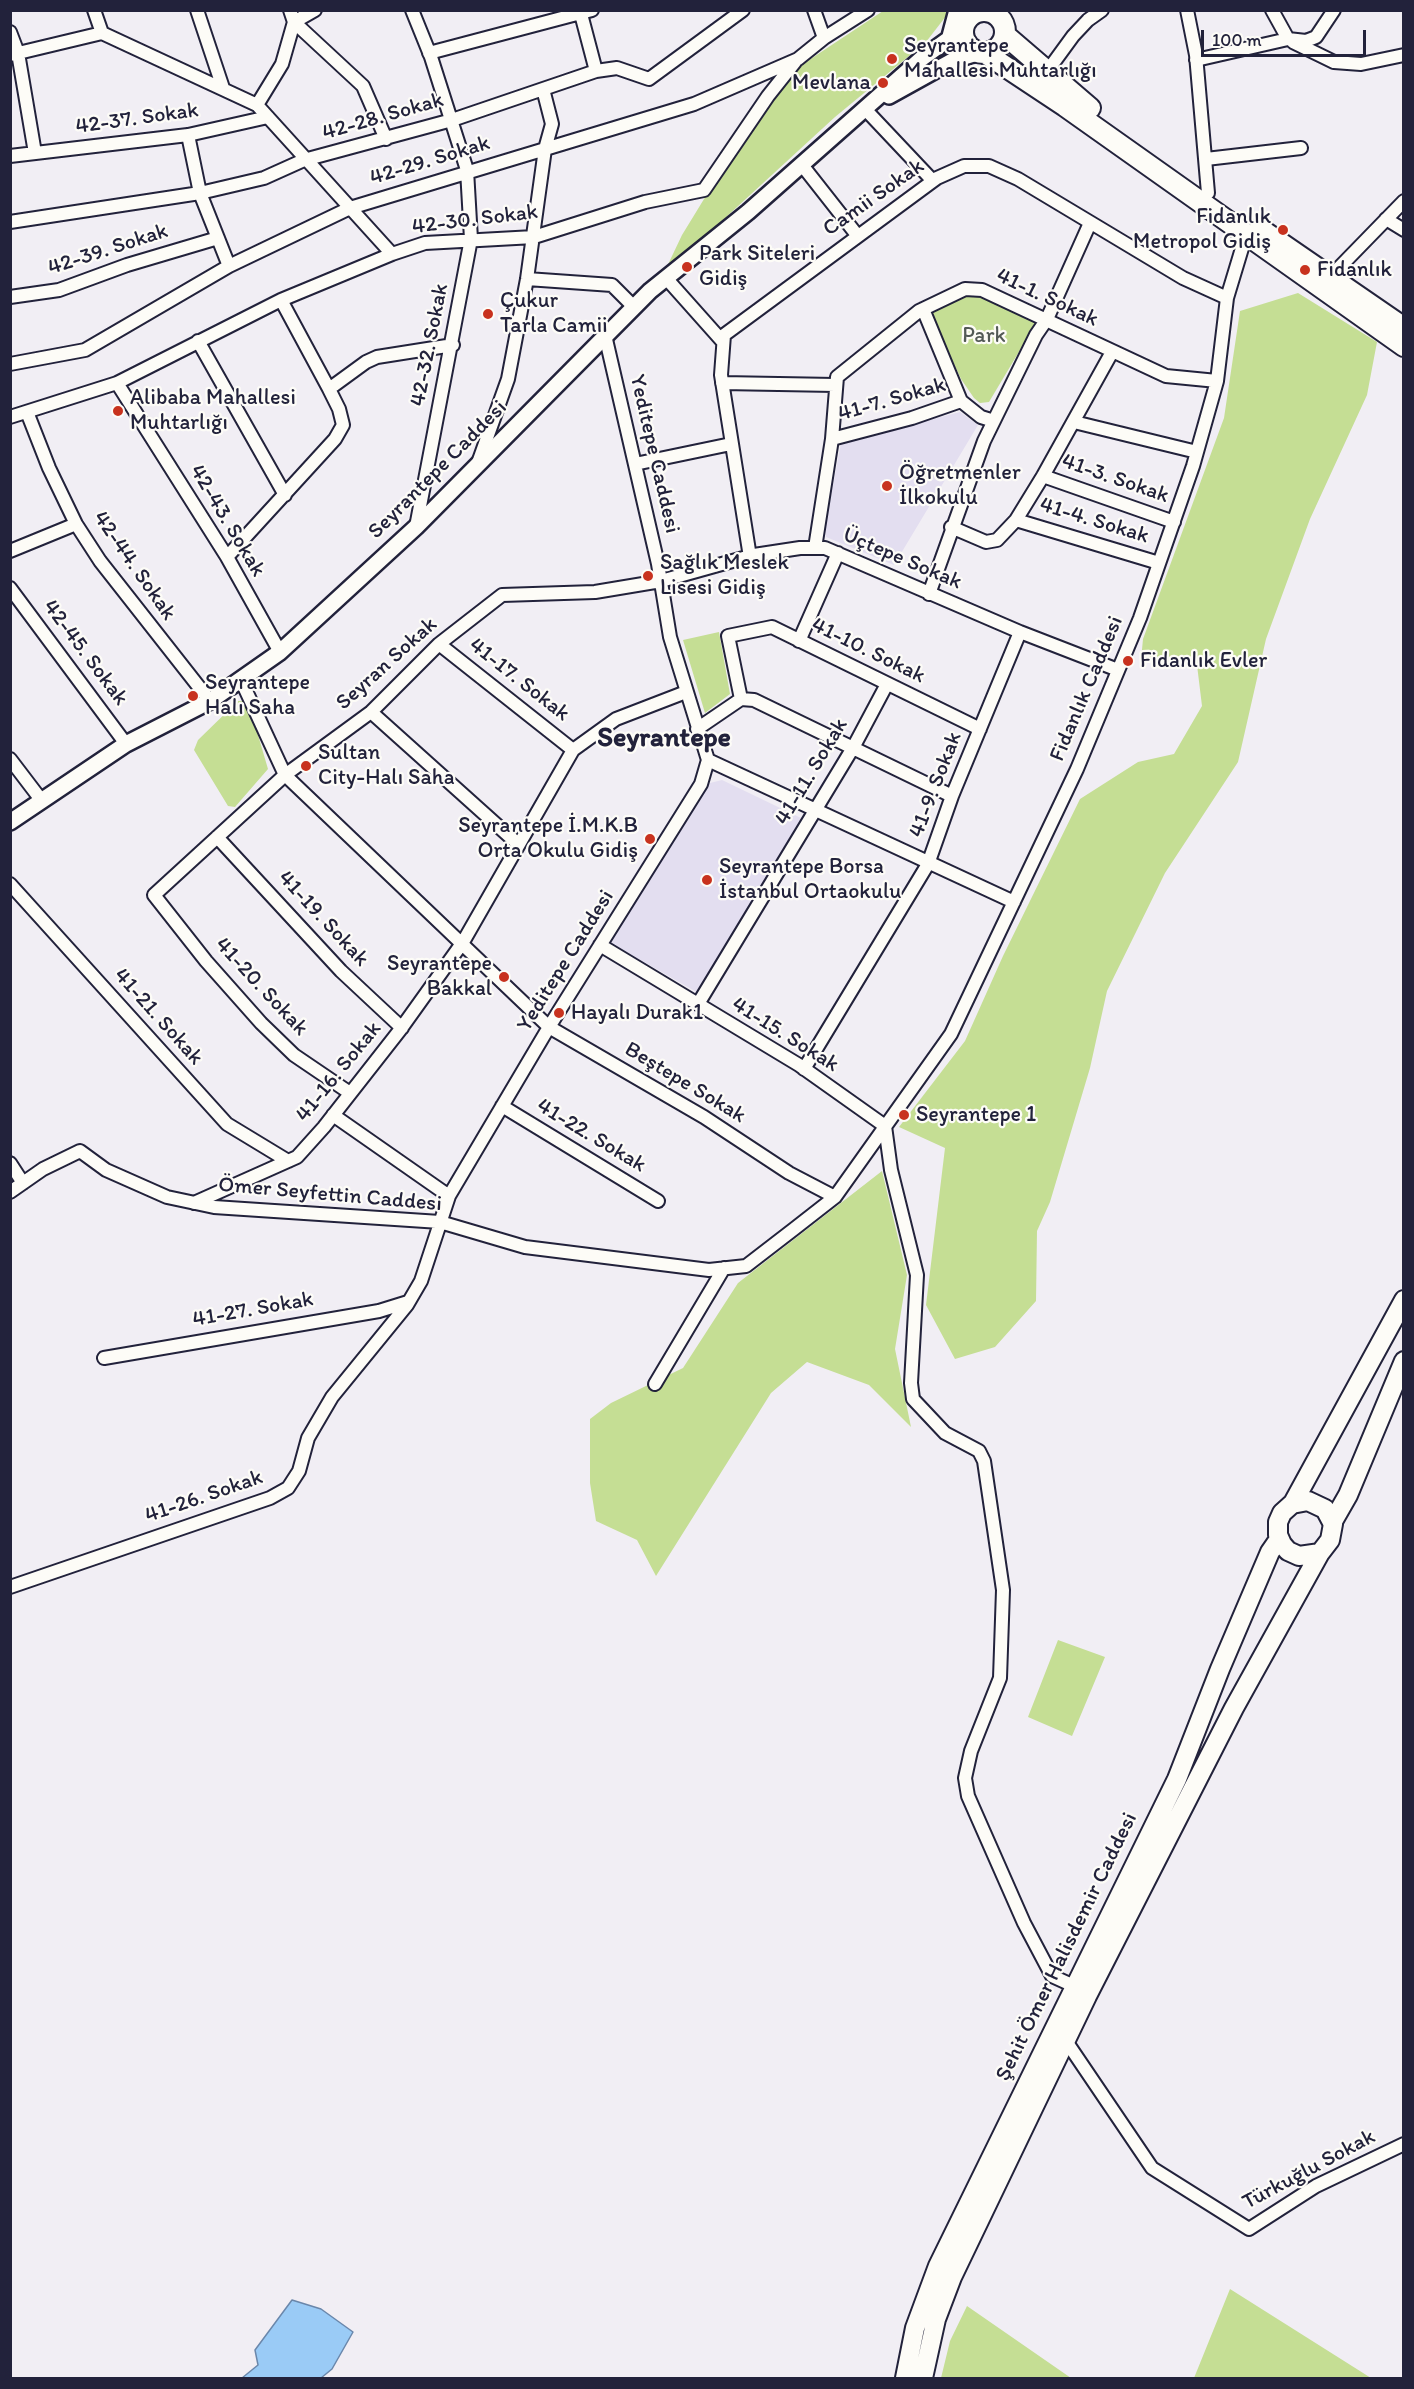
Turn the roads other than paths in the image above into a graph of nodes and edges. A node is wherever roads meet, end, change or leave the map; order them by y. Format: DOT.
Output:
graph roads {
  1 [pos="94,10"];
  2 [pos="197,10"];
  3 [pos="315,10"];
  4 [pos="412,10"];
  5 [pos="743,10"];
  6 [pos="814,10"];
  7 [pos="867,10"];
  8 [pos="1102,10"];
  9 [pos="1187,10"];
  10 [pos="1272,10"];
  11 [pos="1334,10"];
  12 [pos="988,11"];
  13 [pos="586,12"];
  14 [pos="292,16"];
  15 [pos="961,22"];
  16 [pos="10,32"];
  17 [pos="102,33"];
  18 [pos="1005,35"];
  19 [pos="824,38"];
  20 [pos="1288,39"];
  21 [pos="429,53"];
  22 [pos="983,53"];
  23 [pos="14,54"];
  24 [pos="1404,56"];
  25 [pos="798,59"];
  26 [pos="954,60"];
  27 [pos="1196,60"];
  28 [pos="1001,65"];
  29 [pos="596,71"];
  30 [pos="1046,73"];
  31 [pos="223,88"];
  32 [pos="543,89"];
  33 [pos="257,105"];
  34 [pos="865,109"];
  35 [pos="268,117"];
  36 [pos="452,120"];
  37 [pos="188,135"];
  38 [pos="386,139"];
  39 [pos="1301,148"];
  40 [pos="545,149"];
  41 [pos="35,153"];
  42 [pos="10,156"];
  43 [pos="1206,159"];
  44 [pos="304,160"];
  45 [pos="802,165"];
  46 [pos="467,171"];
  47 [pos="933,181"];
  48 [pos="200,192"];
  49 [pos="1208,193"];
  50 [pos="1404,201"];
  51 [pos="350,208"];
  52 [pos="1386,219"];
  53 [pos="10,222"];
  54 [pos="1090,223"];
  55 [pos="1404,230"];
  56 [pos="857,235"];
  57 [pos="1246,235"];
  58 [pos="534,237"];
  59 [pos="218,238"];
  60 [pos="471,238"];
  61 [pos="392,254"];
  62 [pos="229,266"];
  63 [pos="1330,277"];
  64 [pos="666,278"];
  65 [pos="527,279"];
  66 [pos="10,297"];
  67 [pos="1227,298"];
  68 [pos="281,300"];
  69 [pos="634,307"];
  70 [pos="923,309"];
  71 [pos="1047,320"];
  72 [pos="1404,328"];
  73 [pos="605,335"];
  74 [pos="198,341"];
  75 [pos="723,342"];
  76 [pos="453,345"];
  77 [pos="1404,346"];
  78 [pos="1112,352"];
  79 [pos="10,364"];
  80 [pos="1217,381"];
  81 [pos="117,383"];
  82 [pos="722,383"];
  83 [pos="835,385"];
  84 [pos="329,389"];
  85 [pos="961,401"];
  86 [pos="27,412"];
  87 [pos="10,417"];
  88 [pos="994,421"];
  89 [pos="1074,422"];
  90 [pos="832,439"];
  91 [pos="731,444"];
  92 [pos="1197,452"];
  93 [pos="478,463"];
  94 [pos="635,464"];
  95 [pos="1042,476"];
  96 [pos="285,495"];
  97 [pos="1016,520"];
  98 [pos="1174,522"];
  99 [pos="76,524"];
  100 [pos="416,526"];
  101 [pos="951,527"];
  102 [pos="815,548"];
  103 [pos="10,551"];
  104 [pos="838,553"];
  105 [pos="750,556"];
  106 [pos="227,557"];
  107 [pos="1159,563"];
  108 [pos="661,580"];
  109 [pos="10,588"];
  110 [pos="929,594"];
  111 [pos="1020,632"];
  112 [pos="799,641"];
  113 [pos="439,644"];
  114 [pos="279,652"];
  115 [pos="1118,670"];
  116 [pos="241,680"];
  117 [pos="887,684"];
  118 [pos="686,692"];
  119 [pos="741,699"];
  120 [pos="210,701"];
  121 [pos="371,712"];
  122 [pos="697,729"];
  123 [pos="980,729"];
  124 [pos="126,744"];
  125 [pos="854,746"];
  126 [pos="573,750"];
  127 [pos="10,759"];
  128 [pos="708,760"];
  129 [pos="285,775"];
  130 [pos="952,796"];
  131 [pos="42,801"];
  132 [pos="813,810"];
  133 [pos="10,822"];
  134 [pos="217,837"];
  135 [pos="518,844"];
  136 [pos="928,864"];
  137 [pos="10,884"];
  138 [pos="154,895"];
  139 [pos="1014,902"];
  140 [pos="463,942"];
  141 [pos="600,945"];
  142 [pos="698,1004"];
  143 [pos="549,1027"];
  144 [pos="402,1028"];
  145 [pos="804,1069"];
  146 [pos="350,1093"];
  147 [pos="502,1106"];
  148 [pos="333,1114"];
  149 [pos="885,1126"];
  150 [pos="288,1161"];
  151 [pos="10,1163"];
  152 [pos="23,1183"];
  153 [pos="10,1192"];
  154 [pos="449,1196"];
  155 [pos="835,1197"];
  156 [pos="658,1201"];
  157 [pos="194,1203"];
  158 [pos="440,1222"];
  159 [pos="724,1268"];
  160 [pos="1404,1300"];
  161 [pos="408,1302"];
  162 [pos="104,1358"];
  163 [pos="1404,1361"];
  164 [pos="656,1384"];
  165 [pos="1293,1503"];
  166 [pos="1332,1522"];
  167 [pos="1279,1539"];
  168 [pos="1320,1553"];
  169 [pos="10,1587"];
  170 [pos="1074,1986"];
  171 [pos="1066,2041"];
  172 [pos="1404,2144"];
  173 [pos="905,2379"];
  174 [pos="923,2379"];
  1 -- 17 [label="street"];
  2 -- 31 [label="street"];
  3 -- 14 [label="street"];
  4 -- 21 [label="street, 42-32. Sokak"];
  5 -- 29 [label="street, 42-28. Sokak"];
  6 -- 19 [label="street"];
  7 -- 19 [label="street, 42-29. Sokak"];
  8 -- 30 [label="street"];
  9 -- 27 [label="street"];
  10 -- 20 [label="street"];
  11 -- 20 [label="street"];
  12 -- 15 [label="main road"];
  12 -- 18 [label="main road"];
  13 -- 21 [label="street"];
  13 -- 29 [label="street"];
  14 -- 33 [label="street"];
  14 -- 38 [label="street"];
  15 -- 22 [label="main road"];
  15 -- 34 [label="street, Seyrantepe Caddesi"];
  16 -- 23 [label="street"];
  17 -- 23 [label="street"];
  17 -- 31 [label="street"];
  18 -- 22 [label="main road"];
  18 -- 30 [label="main road"];
  19 -- 25 [label="street, 42-29. Sokak"];
  20 -- 24 [label="street"];
  20 -- 27 [label="street"];
  21 -- 36 [label="street, 42-32. Sokak"];
  22 -- 26 [label="street, Seyrantepe Caddesi"];
  22 -- 28 [label="main road"];
  23 -- 41 [label="street"];
  25 -- 40 [label="street, 42-29. Sokak"];
  25 -- 58 [label="street, 42-30. Sokak"];
  26 -- 28 [label="street"];
  26 -- 34 [label="street, Seyrantepe Caddesi"];
  27 -- 43 [label="street"];
  28 -- 57 [label="main road"];
  29 -- 32 [label="street, 42-28. Sokak"];
  30 -- 49 [label="main road"];
  31 -- 33 [label="street"];
  32 -- 36 [label="street, 42-28. Sokak"];
  32 -- 40 [label="street"];
  33 -- 35 [label="street"];
  34 -- 45 [label="street, Seyrantepe Caddesi"];
  34 -- 47 [label="street"];
  35 -- 37 [label="street, 42-37. Sokak"];
  35 -- 44 [label="street"];
  36 -- 38 [label="street, 42-28. Sokak"];
  36 -- 46 [label="street, 42-32. Sokak"];
  37 -- 41 [label="street, 42-37. Sokak"];
  37 -- 48 [label="street"];
  38 -- 44 [label="street, 42-28. Sokak"];
  39 -- 43 [label="street"];
  40 -- 46 [label="street, 42-29. Sokak"];
  40 -- 58 [label="street"];
  41 -- 42 [label="street, 42-37. Sokak"];
  43 -- 49 [label="street"];
  44 -- 48 [label="street, 42-28. Sokak"];
  44 -- 51 [label="street"];
  45 -- 56 [label="street"];
  45 -- 64 [label="street, Seyrantepe Caddesi"];
  46 -- 51 [label="street, 42-29. Sokak"];
  46 -- 60 [label="street, 42-32. Sokak"];
  47 -- 54 [label="street, Camii Sokak"];
  47 -- 56 [label="street, Camii Sokak"];
  48 -- 53 [label="street, 42-28. Sokak"];
  48 -- 59 [label="street"];
  49 -- 63 [label="main road"];
  50 -- 52 [label="street"];
  51 -- 61 [label="street"];
  51 -- 62 [label="street, 42-29. Sokak"];
  52 -- 55 [label="street"];
  52 -- 63 [label="street"];
  54 -- 67 [label="street, Camii Sokak"];
  54 -- 71 [label="street"];
  56 -- 75 [label="street, Camii Sokak"];
  57 -- 67 [label="street, Fidanlık Caddesi"];
  57 -- 77 [label="main road"];
  58 -- 60 [label="street, 42-30. Sokak"];
  58 -- 65 [label="street"];
  59 -- 62 [label="street"];
  59 -- 66 [label="street, 42-39. Sokak"];
  60 -- 61 [label="street, 42-30. Sokak"];
  60 -- 76 [label="street, 42-32. Sokak"];
  61 -- 68 [label="street, 42-30. Sokak"];
  62 -- 79 [label="street, 42-29. Sokak"];
  63 -- 72 [label="main road"];
  64 -- 69 [label="street, Seyrantepe Caddesi"];
  64 -- 75 [label="street"];
  65 -- 69 [label="street"];
  65 -- 93 [label="street"];
  67 -- 80 [label="street, Fidanlık Caddesi"];
  68 -- 74 [label="street, 42-30. Sokak"];
  68 -- 84 [label="street"];
  69 -- 73 [label="street, Seyrantepe Caddesi"];
  70 -- 71 [label="street, 41-1. Sokak"];
  70 -- 83 [label="street, 41-1. Sokak"];
  70 -- 85 [label="street"];
  71 -- 78 [label="street, 41-1. Sokak"];
  71 -- 88 [label="street"];
  73 -- 93 [label="street, Seyrantepe Caddesi"];
  73 -- 94 [label="street, Yeditepe Caddesi"];
  74 -- 81 [label="street, 42-30. Sokak"];
  74 -- 96 [label="street"];
  75 -- 82 [label="street"];
  76 -- 84 [label="street"];
  76 -- 100 [label="street, 42-32. Sokak"];
  78 -- 80 [label="street, 41-1. Sokak"];
  78 -- 89 [label="street"];
  80 -- 92 [label="street, Fidanlık Caddesi"];
  81 -- 86 [label="street, 42-30. Sokak"];
  81 -- 106 [label="street, 42-43. Sokak"];
  82 -- 83 [label="street"];
  82 -- 91 [label="street"];
  83 -- 90 [label="street"];
  84 -- 96 [label="street"];
  85 -- 88 [label="street, 41-7. Sokak"];
  85 -- 90 [label="street, 41-7. Sokak"];
  86 -- 87 [label="street, 42-30. Sokak"];
  86 -- 99 [label="street, 42-44. Sokak"];
  88 -- 101 [label="street"];
  89 -- 92 [label="street"];
  89 -- 95 [label="street"];
  90 -- 102 [label="street"];
  91 -- 94 [label="street"];
  91 -- 105 [label="street"];
  92 -- 98 [label="street, Fidanlık Caddesi"];
  93 -- 100 [label="street, Seyrantepe Caddesi"];
  94 -- 108 [label="street, Yeditepe Caddesi"];
  95 -- 97 [label="street"];
  95 -- 98 [label="street, 41-3. Sokak"];
  96 -- 106 [label="street"];
  97 -- 101 [label="street"];
  97 -- 107 [label="street, 41-4. Sokak"];
  98 -- 107 [label="street, Fidanlık Caddesi"];
  99 -- 103 [label="street"];
  99 -- 120 [label="street, 42-44. Sokak"];
  100 -- 114 [label="street, Seyrantepe Caddesi"];
  101 -- 110 [label="street"];
  102 -- 104 [label="street, Üçtepe Sokak"];
  102 -- 105 [label="street, Üçtepe Sokak"];
  104 -- 110 [label="street, Üçtepe Sokak"];
  104 -- 112 [label="street"];
  105 -- 108 [label="street, Üçtepe Sokak"];
  106 -- 114 [label="street, 42-43. Sokak"];
  107 -- 115 [label="street, Fidanlık Caddesi"];
  108 -- 113 [label="street, Seyran Sokak"];
  108 -- 118 [label="street, Yeditepe Caddesi"];
  109 -- 124 [label="street, 42-45. Sokak"];
  110 -- 111 [label="street, Üçtepe Sokak"];
  111 -- 115 [label="street, Üçtepe Sokak"];
  111 -- 123 [label="street, 41-9. Sokak"];
  112 -- 117 [label="street, 41-10. Sokak"];
  112 -- 119 [label="street, 41-10. Sokak"];
  113 -- 121 [label="street, Seyran Sokak"];
  113 -- 126 [label="street, 41-17. Sokak"];
  114 -- 116 [label="street, Seyrantepe Caddesi"];
  115 -- 139 [label="street, Fidanlık Caddesi"];
  116 -- 120 [label="street, Seyrantepe Caddesi"];
  116 -- 129 [label="street"];
  117 -- 123 [label="street, 41-10. Sokak"];
  117 -- 125 [label="street, 41-11. Sokak"];
  118 -- 122 [label="street, Yeditepe Caddesi"];
  118 -- 126 [label="street, 41-16. Sokak"];
  119 -- 122 [label="street"];
  119 -- 125 [label="street"];
  120 -- 124 [label="street, Seyrantepe Caddesi"];
  121 -- 129 [label="street, Seyran Sokak"];
  121 -- 135 [label="street"];
  122 -- 128 [label="street, Yeditepe Caddesi"];
  123 -- 130 [label="street, 41-9. Sokak"];
  124 -- 131 [label="street, Seyrantepe Caddesi"];
  125 -- 130 [label="street"];
  125 -- 132 [label="street, 41-11. Sokak"];
  126 -- 135 [label="street, 41-16. Sokak"];
  127 -- 131 [label="street"];
  128 -- 132 [label="street"];
  128 -- 141 [label="street, Yeditepe Caddesi"];
  129 -- 134 [label="street, Seyran Sokak"];
  129 -- 140 [label="street, Beştepe Sokak"];
  130 -- 136 [label="street, 41-9. Sokak"];
  131 -- 133 [label="street, Seyrantepe Caddesi"];
  132 -- 136 [label="street"];
  132 -- 142 [label="street, 41-11. Sokak"];
  134 -- 138 [label="street, Seyran Sokak"];
  134 -- 144 [label="street, 41-19. Sokak"];
  135 -- 140 [label="street, 41-16. Sokak"];
  136 -- 139 [label="street"];
  136 -- 145 [label="street, 41-9. Sokak"];
  137 -- 150 [label="street, 41-21. Sokak"];
  138 -- 146 [label="street, 41-20. Sokak"];
  139 -- 149 [label="street, Fidanlık Caddesi"];
  140 -- 143 [label="street, Beştepe Sokak"];
  140 -- 144 [label="street, 41-16. Sokak"];
  141 -- 142 [label="street, 41-15. Sokak"];
  141 -- 143 [label="street, Yeditepe Caddesi"];
  142 -- 145 [label="street, 41-15. Sokak"];
  143 -- 147 [label="street, Yeditepe Caddesi"];
  143 -- 155 [label="street, Beştepe Sokak"];
  144 -- 146 [label="street, 41-16. Sokak"];
  145 -- 149 [label="street, 41-15. Sokak"];
  146 -- 148 [label="street, 41-16. Sokak"];
  147 -- 154 [label="street, Yeditepe Caddesi"];
  147 -- 156 [label="street, 41-22. Sokak"];
  148 -- 150 [label="street, 41-16. Sokak"];
  148 -- 154 [label="street"];
  149 -- 155 [label="street, Ömer Seyfettin Caddesi"];
  149 -- 170 [label="street"];
  150 -- 157 [label="street, 41-16. Sokak"];
  151 -- 152 [label="street"];
  152 -- 153 [label="street"];
  152 -- 157 [label="street, Ömer Seyfettin Caddesi"];
  154 -- 158 [label="street, Yeditepe Caddesi"];
  155 -- 159 [label="street, Ömer Seyfettin Caddesi"];
  157 -- 158 [label="street, Ömer Seyfettin Caddesi"];
  158 -- 159 [label="street, Ömer Seyfettin Caddesi"];
  158 -- 161 [label="street, 41-26. Sokak"];
  159 -- 164 [label="street"];
  160 -- 165 [label="main road"];
  161 -- 162 [label="street, 41-27. Sokak"];
  161 -- 169 [label="street, 41-26. Sokak"];
  163 -- 166 [label="main road"];
  165 -- 166 [label="main road"];
  165 -- 167 [label="main road"];
  166 -- 168 [label="main road"];
  167 -- 168 [label="main road"];
  167 -- 170 [label="main road, Şehit Ömer Halisdemir Caddesi"];
  168 -- 171 [label="main road, Şehit Ömer Halisdemir Caddesi"];
  170 -- 173 [label="main road, Şehit Ömer Halisdemir Caddesi"];
  171 -- 172 [label="street, Türkuğlu Sokak"];
  171 -- 174 [label="main road, Şehit Ömer Halisdemir Caddesi"];
}
